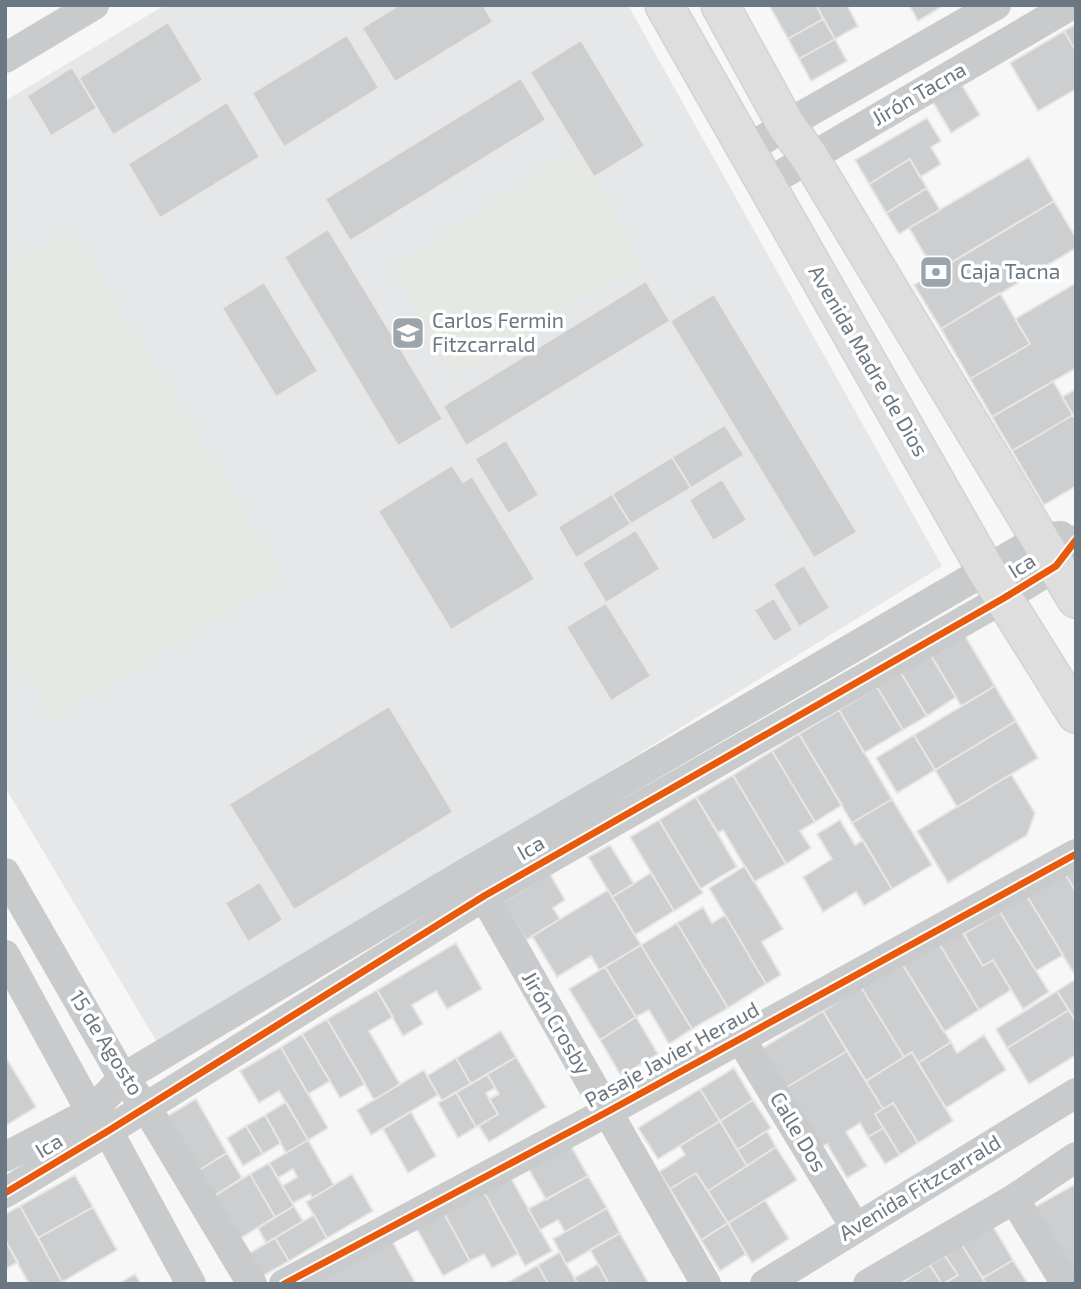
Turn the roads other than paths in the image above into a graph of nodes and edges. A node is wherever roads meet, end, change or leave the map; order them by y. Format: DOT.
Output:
graph roads {
  1 [pos="94,5"];
  2 [pos="664,5"];
  3 [pos="720,5"];
  4 [pos="996,5"];
  5 [pos="1071,5"];
  6 [pos="5,58"];
  7 [pos="786,125"];
  8 [pos="747,150"];
  9 [pos="810,158"];
  10 [pos="767,183"];
  11 [pos="1062,545"];
  12 [pos="995,584"];
  13 [pos="1076,598"];
  14 [pos="1076,714"];
  15 [pos="1076,854"];
  16 [pos="5,873"];
  17 [pos="475,884"];
  18 [pos="5,955"];
  19 [pos="740,1038"];
  20 [pos="123,1078"];
  21 [pos="1076,1093"];
  22 [pos="146,1107"];
  23 [pos="607,1112"];
  24 [pos="100,1122"];
  25 [pos="5,1157"];
  26 [pos="1076,1157"];
  27 [pos="5,1193"];
  28 [pos="1014,1199"];
  29 [pos="855,1227"];
  30 [pos="881,1280"];
  31 [pos="191,1284"];
  32 [pos="252,1284"];
  33 [pos="284,1284"];
  34 [pos="706,1284"];
  35 [pos="765,1284"];
  36 [pos="1066,1284"];
  1 -- 6 [label="street"];
  2 -- 8 [label="main road, Avenida Madre de Dios"];
  3 -- 7 [label="main road"];
  4 -- 7 [label="street, Jirón Tacna"];
  5 -- 9 [label="street, Jirón Tacna"];
  7 -- 8 [label="street, Jirón Tacna"];
  7 -- 9 [label="main road"];
  8 -- 10 [label="main road, Avenida Madre de Dios"];
  9 -- 10 [label="street, Jirón Tacna"];
  9 -- 11 [label="main road"];
  10 -- 12 [label="main road, Avenida Madre de Dios"];
  11 -- 12 [label="street, Ica"];
  11 -- 13 [label="main road"];
  12 -- 14 [label="main road, Avenida Madre de Dios"];
  12 -- 17 [label="street, Ica"];
  15 -- 19 [label="street, Pasaje Javier Heraud"];
  16 -- 20 [label="street, 15 de Agosto"];
  17 -- 20 [label="street, Ica"];
  17 -- 22 [label="street, Ica"];
  17 -- 23 [label="street, Jirón Crosby"];
  18 -- 24 [label="street, 15 de Agosto"];
  19 -- 23 [label="street, Pasaje Javier Heraud"];
  19 -- 29 [label="street, Calle Dos"];
  20 -- 22 [label="street, 15 de Agosto"];
  20 -- 24 [label="street, Ica"];
  21 -- 29 [label="street, Avenida Fitzcarrald"];
  22 -- 24 [label="street, Ica"];
  22 -- 32 [label="street, 15 de Agosto"];
  23 -- 33 [label="street, Pasaje Javier Heraud"];
  23 -- 34 [label="street, Jirón Crosby"];
  24 -- 25 [label="street, Ica"];
  24 -- 27 [label="street, Ica"];
  24 -- 31 [label="street, 15 de Agosto"];
  26 -- 28 [label="street"];
  28 -- 30 [label="street"];
  28 -- 36 [label="street"];
  29 -- 35 [label="street, Avenida Fitzcarrald"];
}
